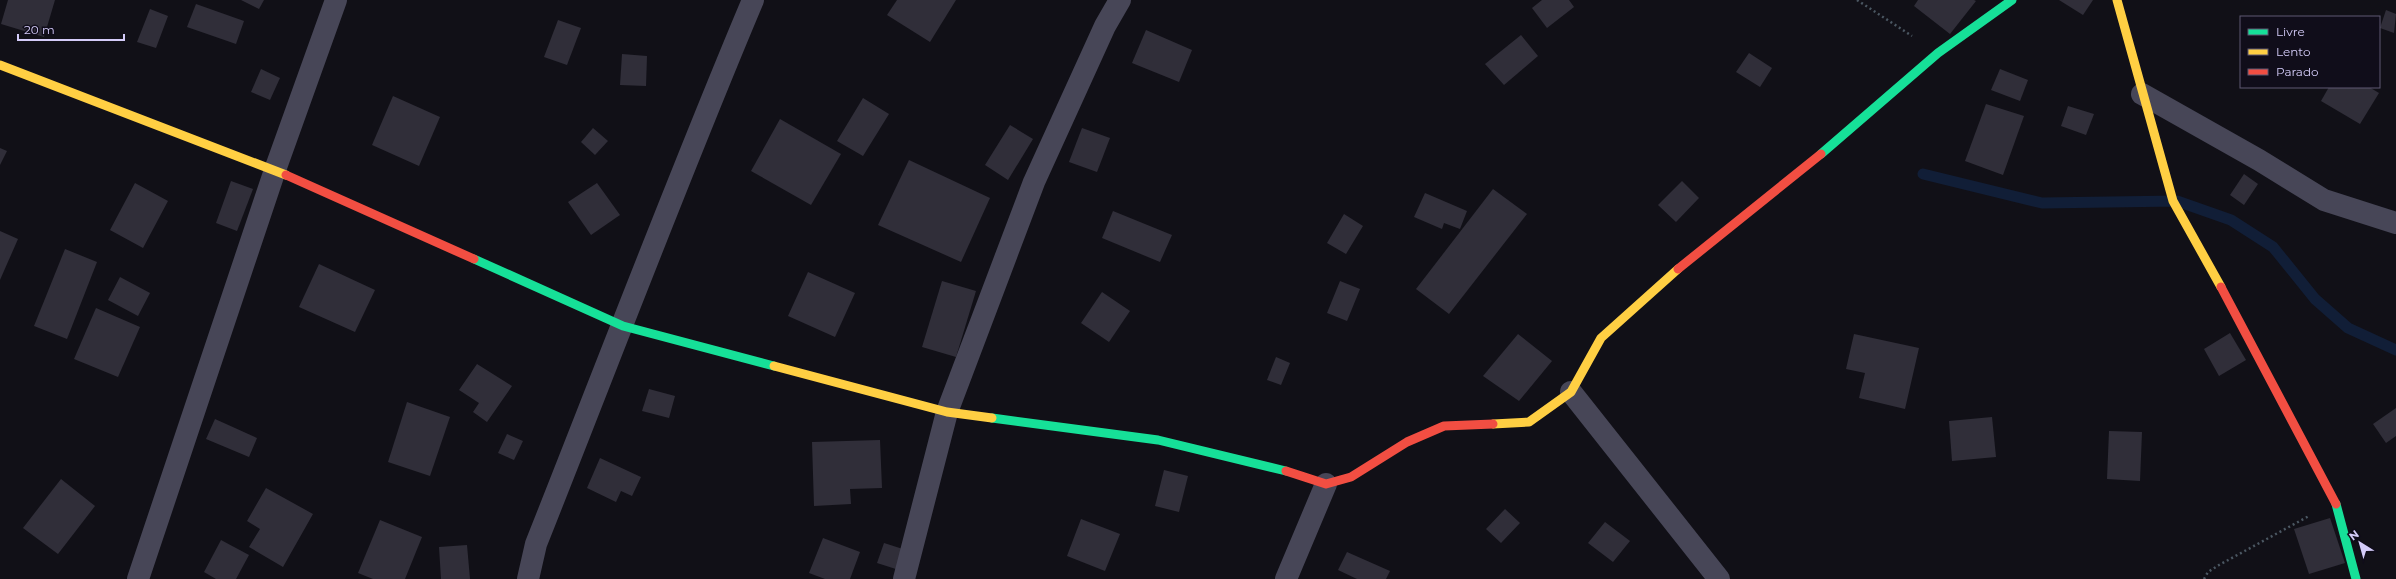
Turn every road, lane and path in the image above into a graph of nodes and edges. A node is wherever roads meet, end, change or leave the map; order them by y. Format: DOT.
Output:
graph roads {
  1 [pos="336,0"];
  2 [pos="753,0"];
  3 [pos="1120,0"];
  4 [pos="1857,0"];
  5 [pos="2012,0"];
  6 [pos="2117,0"];
  7 [pos="1938,53"];
  8 [pos="0,66"];
  9 [pos="2142,94"];
  10 [pos="275,170"];
  11 [pos="2396,223"];
  12 [pos="623,326"];
  13 [pos="1570,392"];
  14 [pos="947,412"];
  15 [pos="1326,484"];
  16 [pos="2336,502"];
  17 [pos="138,579"];
  18 [pos="528,579"];
  19 [pos="904,579"];
  20 [pos="1286,579"];
  21 [pos="1719,579"];
  22 [pos="2204,579"];
  23 [pos="2356,579"];
  1 -- 10 [label="street"];
  2 -- 12 [label="street"];
  3 -- 14 [label="street"];
  4 -- 7 [label="path"];
  5 -- 7 [label="street"];
  6 -- 9 [label="street"];
  7 -- 13 [label="street"];
  8 -- 10 [label="street"];
  9 -- 11 [label="street"];
  9 -- 16 [label="street"];
  10 -- 12 [label="street"];
  10 -- 17 [label="street"];
  12 -- 14 [label="street"];
  12 -- 18 [label="street"];
  13 -- 15 [label="street"];
  13 -- 21 [label="street"];
  14 -- 15 [label="street"];
  14 -- 19 [label="street"];
  15 -- 20 [label="street"];
  16 -- 22 [label="path"];
  16 -- 23 [label="street"];
}
